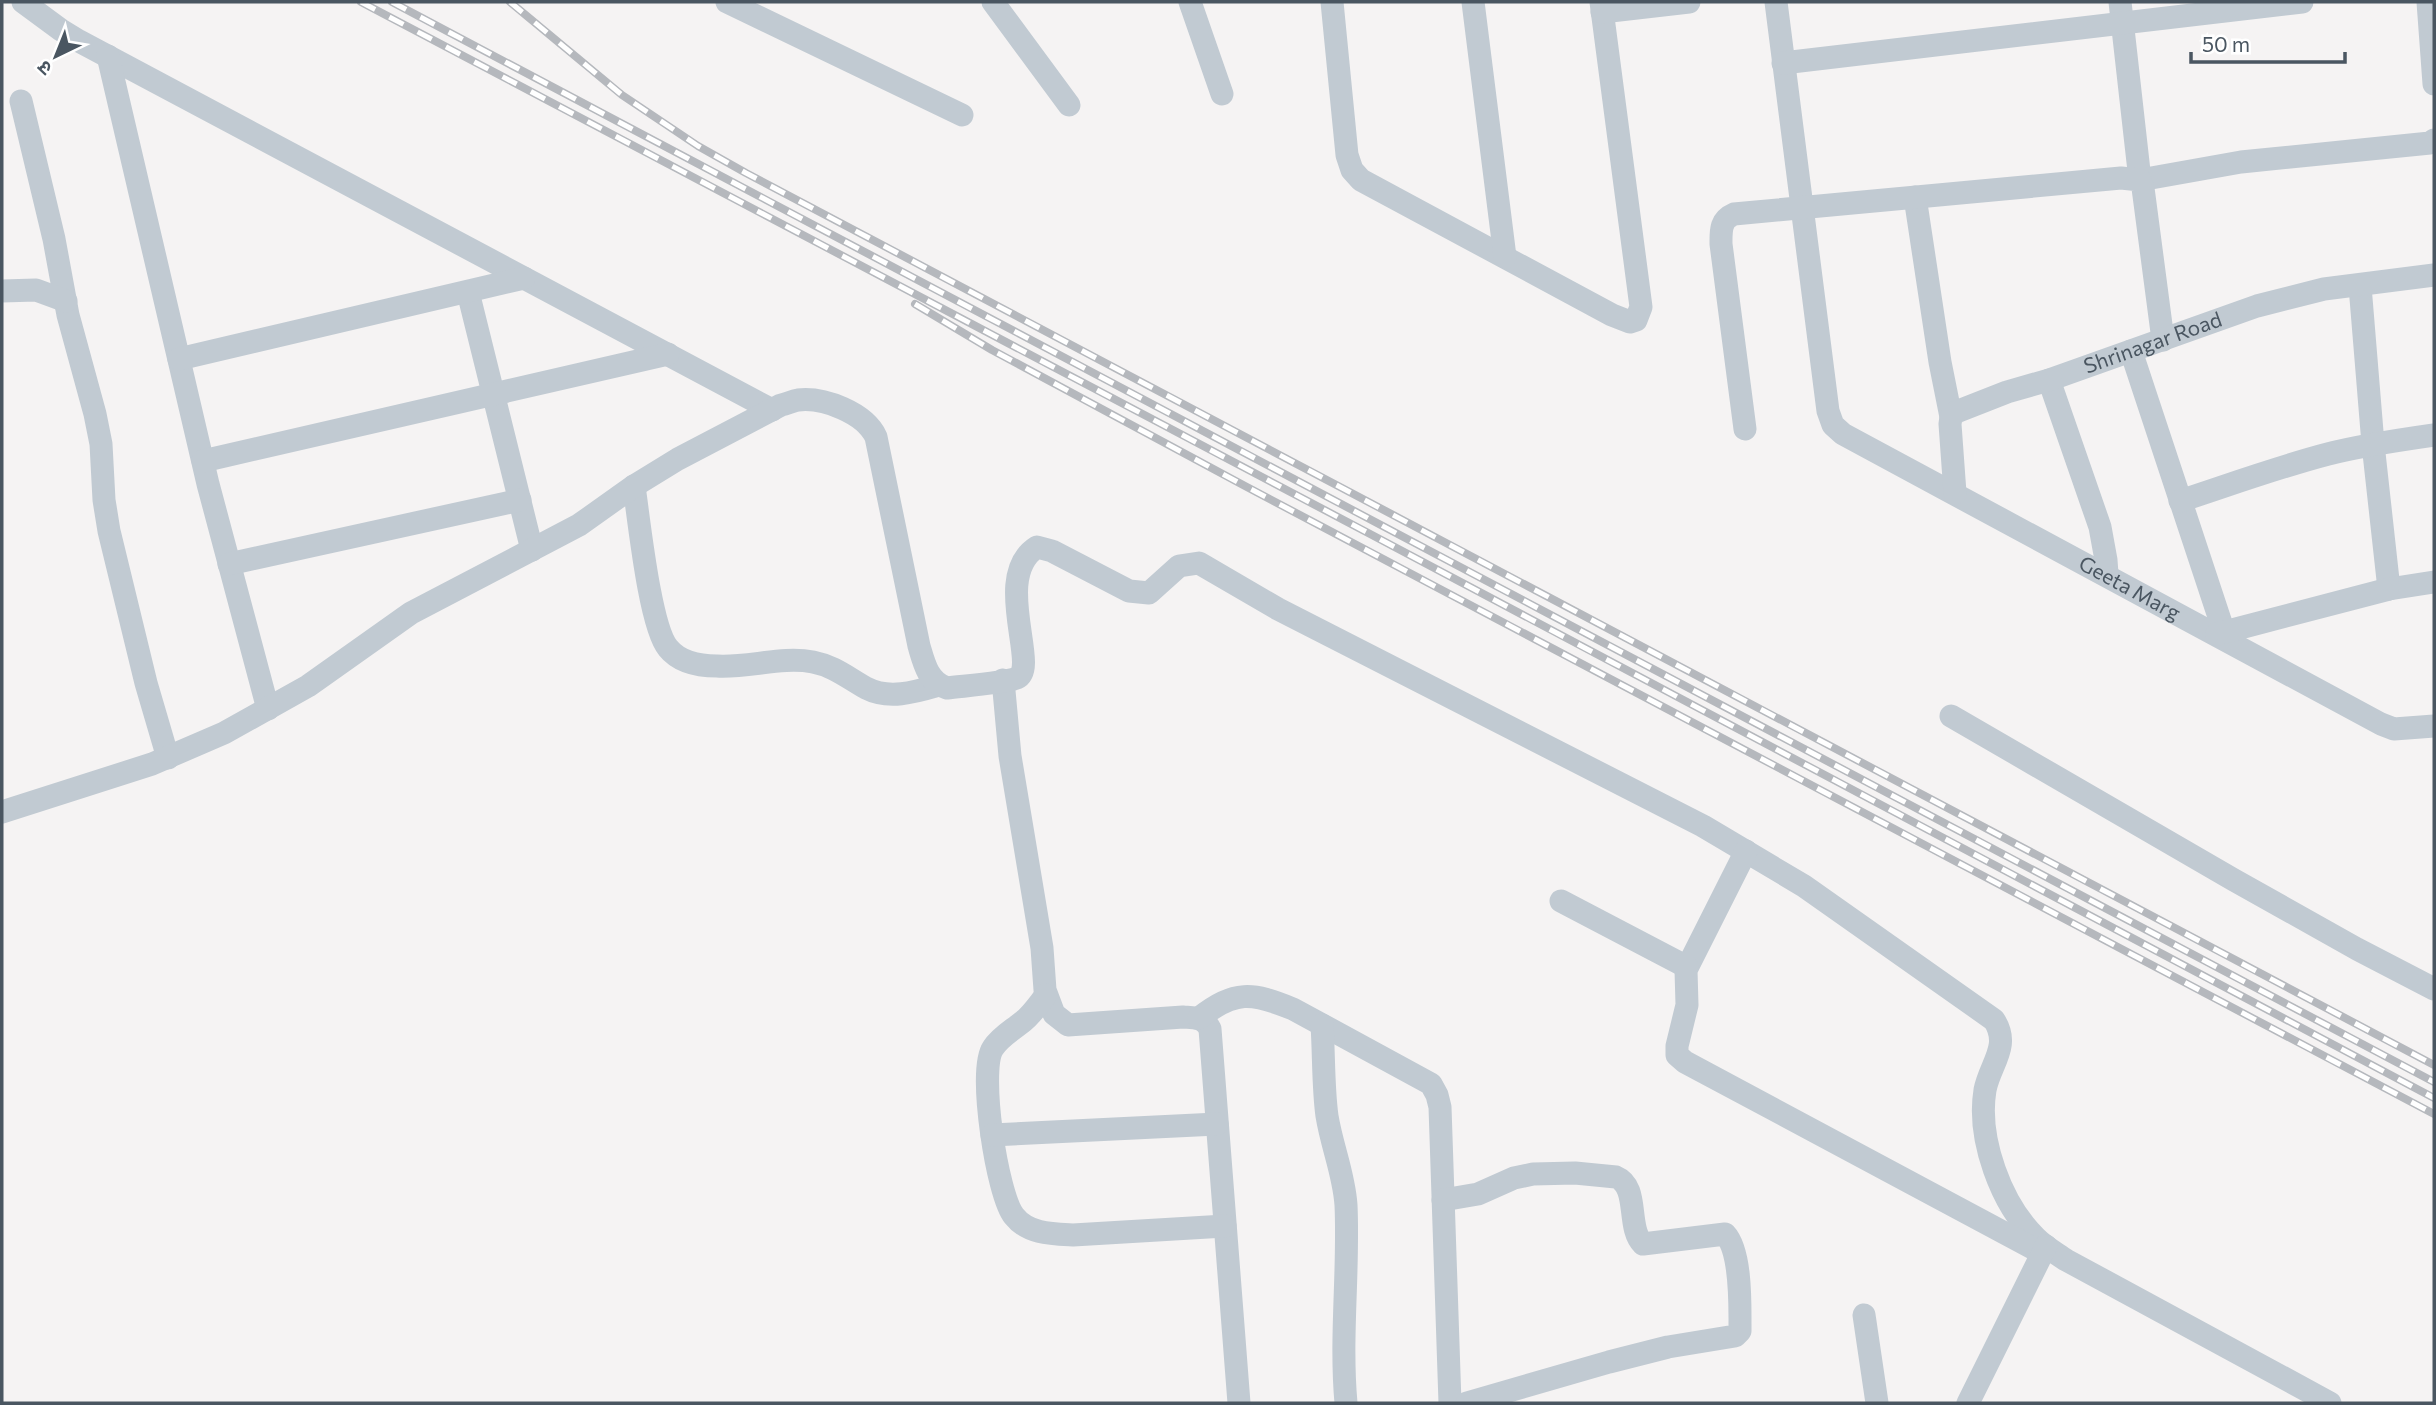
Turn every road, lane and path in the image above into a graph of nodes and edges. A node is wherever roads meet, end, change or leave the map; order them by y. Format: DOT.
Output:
graph roads {
  1 [pos="23,2"];
  2 [pos="727,2"];
  3 [pos="993,2"];
  4 [pos="1190,2"];
  5 [pos="1332,2"];
  6 [pos="1473,2"];
  7 [pos="1689,2"];
  8 [pos="1776,2"];
  9 [pos="2302,2"];
  10 [pos="2428,2"];
  11 [pos="1602,7"];
  12 [pos="2122,13"];
  13 [pos="108,56"];
  14 [pos="1783,64"];
  15 [pos="2434,84"];
  16 [pos="1222,94"];
  17 [pos="21,101"];
  18 [pos="1069,105"];
  19 [pos="962,115"];
  20 [pos="2434,140"];
  21 [pos="2140,180"];
  22 [pos="1916,197"];
  23 [pos="1802,208"];
  24 [pos="1505,257"];
  25 [pos="2434,275"];
  26 [pos="524,278"];
  27 [pos="2360,286"];
  28 [pos="2,291"];
  29 [pos="468,292"];
  30 [pos="66,301"];
  31 [pos="2163,340"];
  32 [pos="2131,351"];
  33 [pos="668,355"];
  34 [pos="179,359"];
  35 [pos="2049,380"];
  36 [pos="494,394"];
  37 [pos="772,410"];
  38 [pos="1951,417"];
  39 [pos="1745,429"];
  40 [pos="2434,435"];
  41 [pos="2372,444"];
  42 [pos="202,460"];
  43 [pos="634,486"];
  44 [pos="1955,493"];
  45 [pos="520,500"];
  46 [pos="2180,501"];
  47 [pos="532,550"];
  48 [pos="229,564"];
  49 [pos="2107,574"];
  50 [pos="2434,582"];
  51 [pos="2389,589"];
  52 [pos="2220,633"];
  53 [pos="1003,680"];
  54 [pos="939,685"];
  55 [pos="268,709"];
  56 [pos="1951,716"];
  57 [pos="2434,726"];
  58 [pos="168,758"];
  59 [pos="2,811"];
  60 [pos="1746,851"];
  61 [pos="1561,901"];
  62 [pos="1687,967"];
  63 [pos="2434,989"];
  64 [pos="1046,995"];
  65 [pos="1199,1018"];
  66 [pos="1322,1025"];
  67 [pos="1217,1124"];
  68 [pos="992,1135"];
  69 [pos="1443,1200"];
  70 [pos="1225,1226"];
  71 [pos="2044,1249"];
  72 [pos="1864,1315"];
  73 [pos="1976,1401"];
  74 [pos="1239,1403"];
  75 [pos="1346,1403"];
  76 [pos="1450,1403"];
  77 [pos="1467,1403"];
  78 [pos="1877,1403"];
  79 [pos="2330,1403"];
  1 -- 13 [label="street"];
  2 -- 19 [label="street"];
  3 -- 18 [label="street"];
  4 -- 16 [label="street"];
  5 -- 24 [label="street"];
  6 -- 24 [label="street"];
  7 -- 11 [label="street"];
  8 -- 14 [label="street"];
  9 -- 12 [label="street"];
  10 -- 15 [label="street"];
  11 -- 24 [label="street"];
  12 -- 14 [label="street"];
  12 -- 21 [label="street"];
  13 -- 26 [label="street"];
  13 -- 34 [label="street"];
  14 -- 23 [label="street"];
  17 -- 30 [label="street"];
  20 -- 21 [label="street"];
  21 -- 22 [label="street"];
  21 -- 31 [label="street"];
  22 -- 23 [label="street"];
  22 -- 38 [label="street"];
  23 -- 39 [label="street"];
  23 -- 44 [label="street, Geeta Marg"];
  25 -- 27 [label="street, Shrinagar Road"];
  26 -- 29 [label="street"];
  26 -- 33 [label="street"];
  27 -- 31 [label="street, Shrinagar Road"];
  27 -- 41 [label="street"];
  28 -- 30 [label="street"];
  29 -- 34 [label="street"];
  29 -- 36 [label="street"];
  30 -- 58 [label="street"];
  31 -- 32 [label="street, Shrinagar Road"];
  32 -- 35 [label="street, Shrinagar Road"];
  32 -- 46 [label="street"];
  33 -- 36 [label="street"];
  33 -- 37 [label="street"];
  34 -- 42 [label="street"];
  35 -- 38 [label="street, Shrinagar Road"];
  35 -- 49 [label="street"];
  36 -- 42 [label="street"];
  36 -- 45 [label="street"];
  37 -- 43 [label="street"];
  37 -- 54 [label="street"];
  38 -- 44 [label="street"];
  40 -- 41 [label="street"];
  41 -- 46 [label="street"];
  41 -- 51 [label="street"];
  42 -- 48 [label="street"];
  43 -- 47 [label="street"];
  43 -- 54 [label="street"];
  44 -- 49 [label="street, Geeta Marg"];
  45 -- 47 [label="street"];
  45 -- 48 [label="street"];
  46 -- 52 [label="street"];
  47 -- 55 [label="street"];
  48 -- 55 [label="street"];
  49 -- 52 [label="street, Geeta Marg"];
  50 -- 51 [label="street"];
  51 -- 52 [label="street"];
  52 -- 57 [label="street, Geeta Marg"];
  53 -- 54 [label="street"];
  53 -- 60 [label="street"];
  53 -- 64 [label="street"];
  55 -- 58 [label="street"];
  56 -- 63 [label="street"];
  58 -- 59 [label="street"];
  60 -- 62 [label="street"];
  60 -- 71 [label="street"];
  61 -- 62 [label="street"];
  62 -- 71 [label="street"];
  64 -- 65 [label="street"];
  64 -- 68 [label="street"];
  65 -- 66 [label="street"];
  65 -- 67 [label="street"];
  66 -- 69 [label="street"];
  66 -- 75 [label="street"];
  67 -- 68 [label="street"];
  67 -- 70 [label="street"];
  68 -- 70 [label="street"];
  69 -- 76 [label="street"];
  69 -- 77 [label="street"];
  70 -- 74 [label="street"];
  71 -- 73 [label="street"];
  71 -- 79 [label="street"];
  72 -- 78 [label="street"];
}
